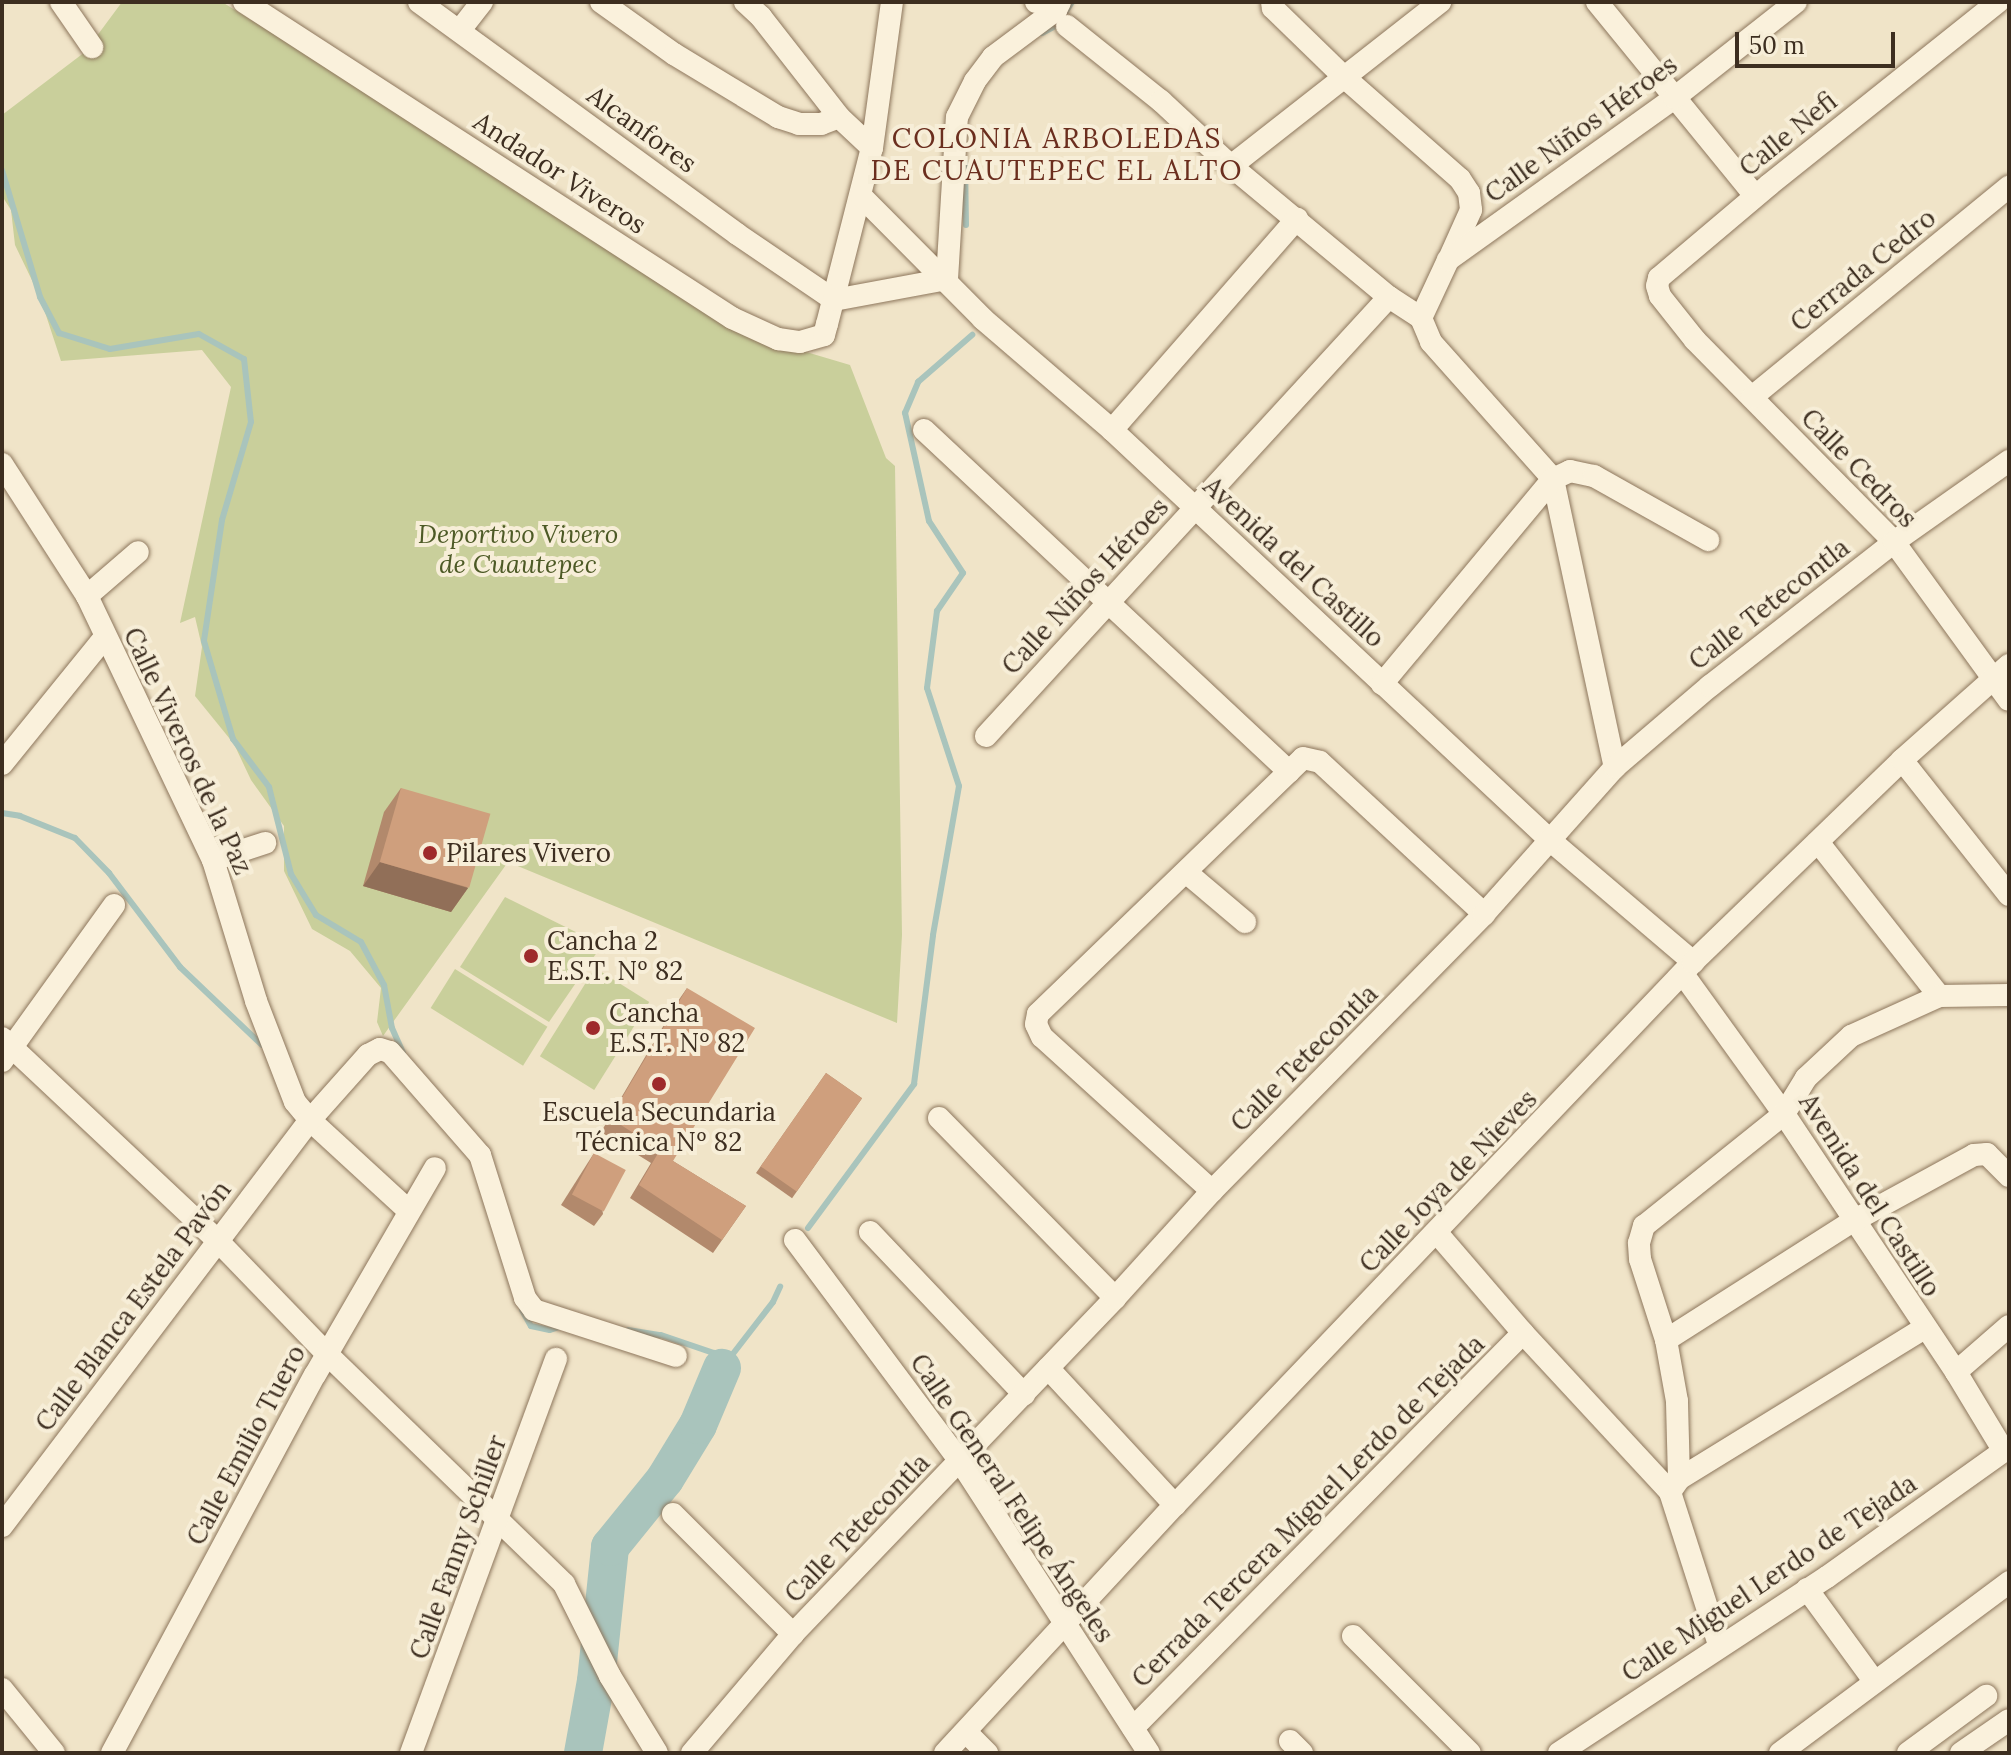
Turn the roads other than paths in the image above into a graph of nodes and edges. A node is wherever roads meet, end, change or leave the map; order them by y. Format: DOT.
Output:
graph roads {
  1 [pos="61,2"];
  2 [pos="244,2"];
  3 [pos="419,2"];
  4 [pos="482,2"];
  5 [pos="601,2"];
  6 [pos="745,2"];
  7 [pos="892,2"];
  8 [pos="1060,2"];
  9 [pos="1272,2"];
  10 [pos="1440,2"];
  11 [pos="1597,2"];
  12 [pos="1796,2"];
  13 [pos="1998,2"];
  14 [pos="1067,26"];
  15 [pos="460,30"];
  16 [pos="92,47"];
  17 [pos="1344,77"];
  18 [pos="1674,98"];
  19 [pos="839,117"];
  20 [pos="872,148"];
  21 [pos="1231,166"];
  22 [pos="2009,187"];
  23 [pos="1755,196"];
  24 [pos="862,197"];
  25 [pos="1297,219"];
  26 [pos="1448,260"];
  27 [pos="947,279"];
  28 [pos="1657,286"];
  29 [pos="1389,297"];
  30 [pos="834,300"];
  31 [pos="1421,318"];
  32 [pos="1752,397"];
  33 [pos="924,430"];
  34 [pos="1112,430"];
  35 [pos="2009,461"];
  36 [pos="2,464"];
  37 [pos="1553,479"];
  38 [pos="1195,508"];
  39 [pos="1708,540"];
  40 [pos="1894,542"];
  41 [pos="138,552"];
  42 [pos="87,596"];
  43 [pos="1107,601"];
  44 [pos="105,637"];
  45 [pos="2001,672"];
  46 [pos="1382,684"];
  47 [pos="2009,700"];
  48 [pos="986,736"];
  49 [pos="1902,760"];
  50 [pos="2,764"];
  51 [pos="1615,767"];
  52 [pos="1289,771"];
  53 [pos="1551,841"];
  54 [pos="1818,842"];
  55 [pos="265,843"];
  56 [pos="213,860"];
  57 [pos="1187,873"];
  58 [pos="2009,895"];
  59 [pos="114,905"];
  60 [pos="1484,914"];
  61 [pos="1245,922"];
  62 [pos="1688,968"];
  63 [pos="2009,995"];
  64 [pos="1939,996"];
  65 [pos="5,1049"];
  66 [pos="1784,1114"];
  67 [pos="939,1118"];
  68 [pos="310,1120"];
  69 [pos="435,1168"];
  70 [pos="2009,1176"];
  71 [pos="1212,1191"];
  72 [pos="409,1211"];
  73 [pos="1853,1221"];
  74 [pos="870,1232"];
  75 [pos="1437,1233"];
  76 [pos="217,1240"];
  77 [pos="795,1240"];
  78 [pos="1115,1298"];
  79 [pos="2009,1326"];
  80 [pos="1924,1328"];
  81 [pos="1523,1333"];
  82 [pos="1666,1340"];
  83 [pos="327,1354"];
  84 [pos="676,1356"];
  85 [pos="556,1359"];
  86 [pos="1048,1368"];
  87 [pos="1956,1372"];
  88 [pos="1024,1394"];
  89 [pos="2006,1449"];
  90 [pos="960,1461"];
  91 [pos="1674,1485"];
  92 [pos="1175,1505"];
  93 [pos="673,1514"];
  94 [pos="498,1521"];
  95 [pos="2,1526"];
  96 [pos="2009,1582"];
  97 [pos="1807,1589"];
  98 [pos="1067,1624"];
  99 [pos="793,1634"];
  100 [pos="1353,1636"];
  101 [pos="1719,1645"];
  102 [pos="1874,1681"];
  103 [pos="2,1689"];
  104 [pos="1986,1696"];
  105 [pos="2009,1720"];
  106 [pos="1133,1728"];
  107 [pos="966,1732"];
  108 [pos="54,1753"];
  109 [pos="112,1753"];
  110 [pos="411,1753"];
  111 [pos="657,1753"];
  112 [pos="692,1753"];
  113 [pos="945,1753"];
  114 [pos="987,1753"];
  115 [pos="1149,1753"];
  116 [pos="1470,1753"];
  117 [pos="1559,1753"];
  118 [pos="1780,1753"];
  119 [pos="1908,1753"];
  120 [pos="1961,1753"];
  1 -- 16 [label="street"];
  2 -- 30 [label="street, Andador Viveros"];
  3 -- 15 [label="street, Alcanfores"];
  4 -- 15 [label="street"];
  5 -- 19 [label="street"];
  6 -- 19 [label="street"];
  7 -- 20 [label="street"];
  8 -- 27 [label="street"];
  9 -- 17 [label="street"];
  10 -- 17 [label="street"];
  11 -- 18 [label="street"];
  12 -- 18 [label="street, Calle Niños Héroes"];
  13 -- 23 [label="street, Calle Nefi"];
  14 -- 21 [label="street"];
  15 -- 30 [label="street, Alcanfores"];
  17 -- 21 [label="street"];
  17 -- 26 [label="street"];
  18 -- 23 [label="street"];
  18 -- 26 [label="street, Calle Niños Héroes"];
  19 -- 20 [label="street"];
  20 -- 24 [label="street"];
  21 -- 25 [label="street"];
  22 -- 32 [label="street, Cerrada Cedro"];
  23 -- 28 [label="street, Calle Nefi"];
  24 -- 27 [label="street, Avenida del Castillo"];
  24 -- 30 [label="street"];
  25 -- 29 [label="street"];
  25 -- 34 [label="street"];
  26 -- 31 [label="street, Calle Niños Héroes"];
  27 -- 30 [label="street"];
  27 -- 34 [label="street, Avenida del Castillo"];
  28 -- 32 [label="street, Calle Cedros"];
  29 -- 31 [label="street"];
  29 -- 38 [label="street, Calle Niños Héroes"];
  31 -- 37 [label="street"];
  32 -- 40 [label="street, Calle Cedros"];
  33 -- 43 [label="street"];
  34 -- 38 [label="street, Avenida del Castillo"];
  35 -- 40 [label="street, Calle Tetecontla"];
  36 -- 42 [label="street, Calle Viveros de la Paz"];
  37 -- 39 [label="street"];
  37 -- 46 [label="street"];
  37 -- 51 [label="street"];
  38 -- 43 [label="street, Calle Niños Héroes"];
  38 -- 46 [label="street, Avenida del Castillo"];
  40 -- 45 [label="street, Calle Cedros"];
  40 -- 51 [label="street, Calle Tetecontla"];
  41 -- 42 [label="street"];
  42 -- 44 [label="street, Calle Viveros de la Paz"];
  43 -- 48 [label="street, Calle Niños Héroes"];
  43 -- 52 [label="street"];
  44 -- 50 [label="street"];
  44 -- 56 [label="street, Calle Viveros de la Paz"];
  45 -- 47 [label="street, Calle Cedros"];
  45 -- 49 [label="street, Calle Joya de Nieves"];
  46 -- 53 [label="street, Avenida del Castillo"];
  49 -- 54 [label="street, Calle Joya de Nieves"];
  49 -- 58 [label="street"];
  51 -- 53 [label="street, Calle Tetecontla"];
  52 -- 57 [label="street"];
  52 -- 60 [label="street"];
  53 -- 60 [label="street, Calle Tetecontla"];
  53 -- 62 [label="street, Avenida del Castillo"];
  54 -- 62 [label="street, Calle Joya de Nieves"];
  54 -- 64 [label="street"];
  55 -- 56 [label="street"];
  56 -- 68 [label="street, Calle Viveros de la Paz"];
  57 -- 61 [label="street"];
  57 -- 71 [label="street"];
  59 -- 65 [label="street"];
  60 -- 71 [label="street, Calle Tetecontla"];
  62 -- 66 [label="street, Avenida del Castillo"];
  62 -- 75 [label="street, Calle Joya de Nieves"];
  63 -- 64 [label="street"];
  64 -- 66 [label="street"];
  65 -- 76 [label="street"];
  66 -- 73 [label="street, Avenida del Castillo"];
  66 -- 82 [label="street"];
  67 -- 78 [label="street"];
  68 -- 72 [label="street, Calle Viveros de la Paz"];
  68 -- 76 [label="street, Calle Blanca Estela Pavón"];
  68 -- 84 [label="street, Calle Blanca Estela Pavón"];
  69 -- 72 [label="street, Calle Emilio Tuero"];
  70 -- 73 [label="street"];
  71 -- 78 [label="street, Calle Tetecontla"];
  72 -- 83 [label="street, Calle Emilio Tuero"];
  73 -- 80 [label="street, Avenida del Castillo"];
  73 -- 82 [label="street"];
  74 -- 88 [label="street"];
  75 -- 81 [label="street"];
  75 -- 92 [label="street, Calle Joya de Nieves"];
  76 -- 83 [label="street"];
  76 -- 95 [label="street, Calle Blanca Estela Pavón"];
  77 -- 90 [label="street, Calle General Felipe Ángeles"];
  78 -- 86 [label="street, Calle Tetecontla"];
  79 -- 87 [label="street"];
  80 -- 87 [label="street, Avenida del Castillo"];
  80 -- 91 [label="street"];
  81 -- 91 [label="street"];
  81 -- 106 [label="street, Cerrada Tercera Miguel Lerdo de Tejada"];
  82 -- 91 [label="street"];
  83 -- 94 [label="street"];
  83 -- 109 [label="street, Calle Emilio Tuero"];
  85 -- 94 [label="street, Calle Fanny Schiller"];
  86 -- 88 [label="street, Calle Tetecontla"];
  86 -- 92 [label="street"];
  87 -- 89 [label="street, Avenida del Castillo"];
  88 -- 90 [label="street, Calle Tetecontla"];
  89 -- 97 [label="street, Calle Miguel Lerdo de Tejada"];
  90 -- 98 [label="street, Calle General Felipe Ángeles"];
  90 -- 99 [label="street, Calle Tetecontla"];
  91 -- 101 [label="street"];
  92 -- 98 [label="street, Calle Joya de Nieves"];
  93 -- 99 [label="street"];
  94 -- 110 [label="street, Calle Fanny Schiller"];
  94 -- 111 [label="street"];
  96 -- 102 [label="street"];
  97 -- 101 [label="street, Calle Miguel Lerdo de Tejada"];
  97 -- 102 [label="street"];
  98 -- 106 [label="street, Calle General Felipe Ángeles"];
  98 -- 107 [label="street, Calle Joya de Nieves"];
  99 -- 112 [label="street, Calle Tetecontla"];
  100 -- 116 [label="street"];
  101 -- 117 [label="street, Calle Miguel Lerdo de Tejada"];
  102 -- 118 [label="street"];
  103 -- 108 [label="street"];
  104 -- 119 [label="street"];
  105 -- 120 [label="street"];
  106 -- 115 [label="street, Calle General Felipe Ángeles"];
  107 -- 113 [label="street, Calle Joya de Nieves"];
  107 -- 114 [label="street"];
}
